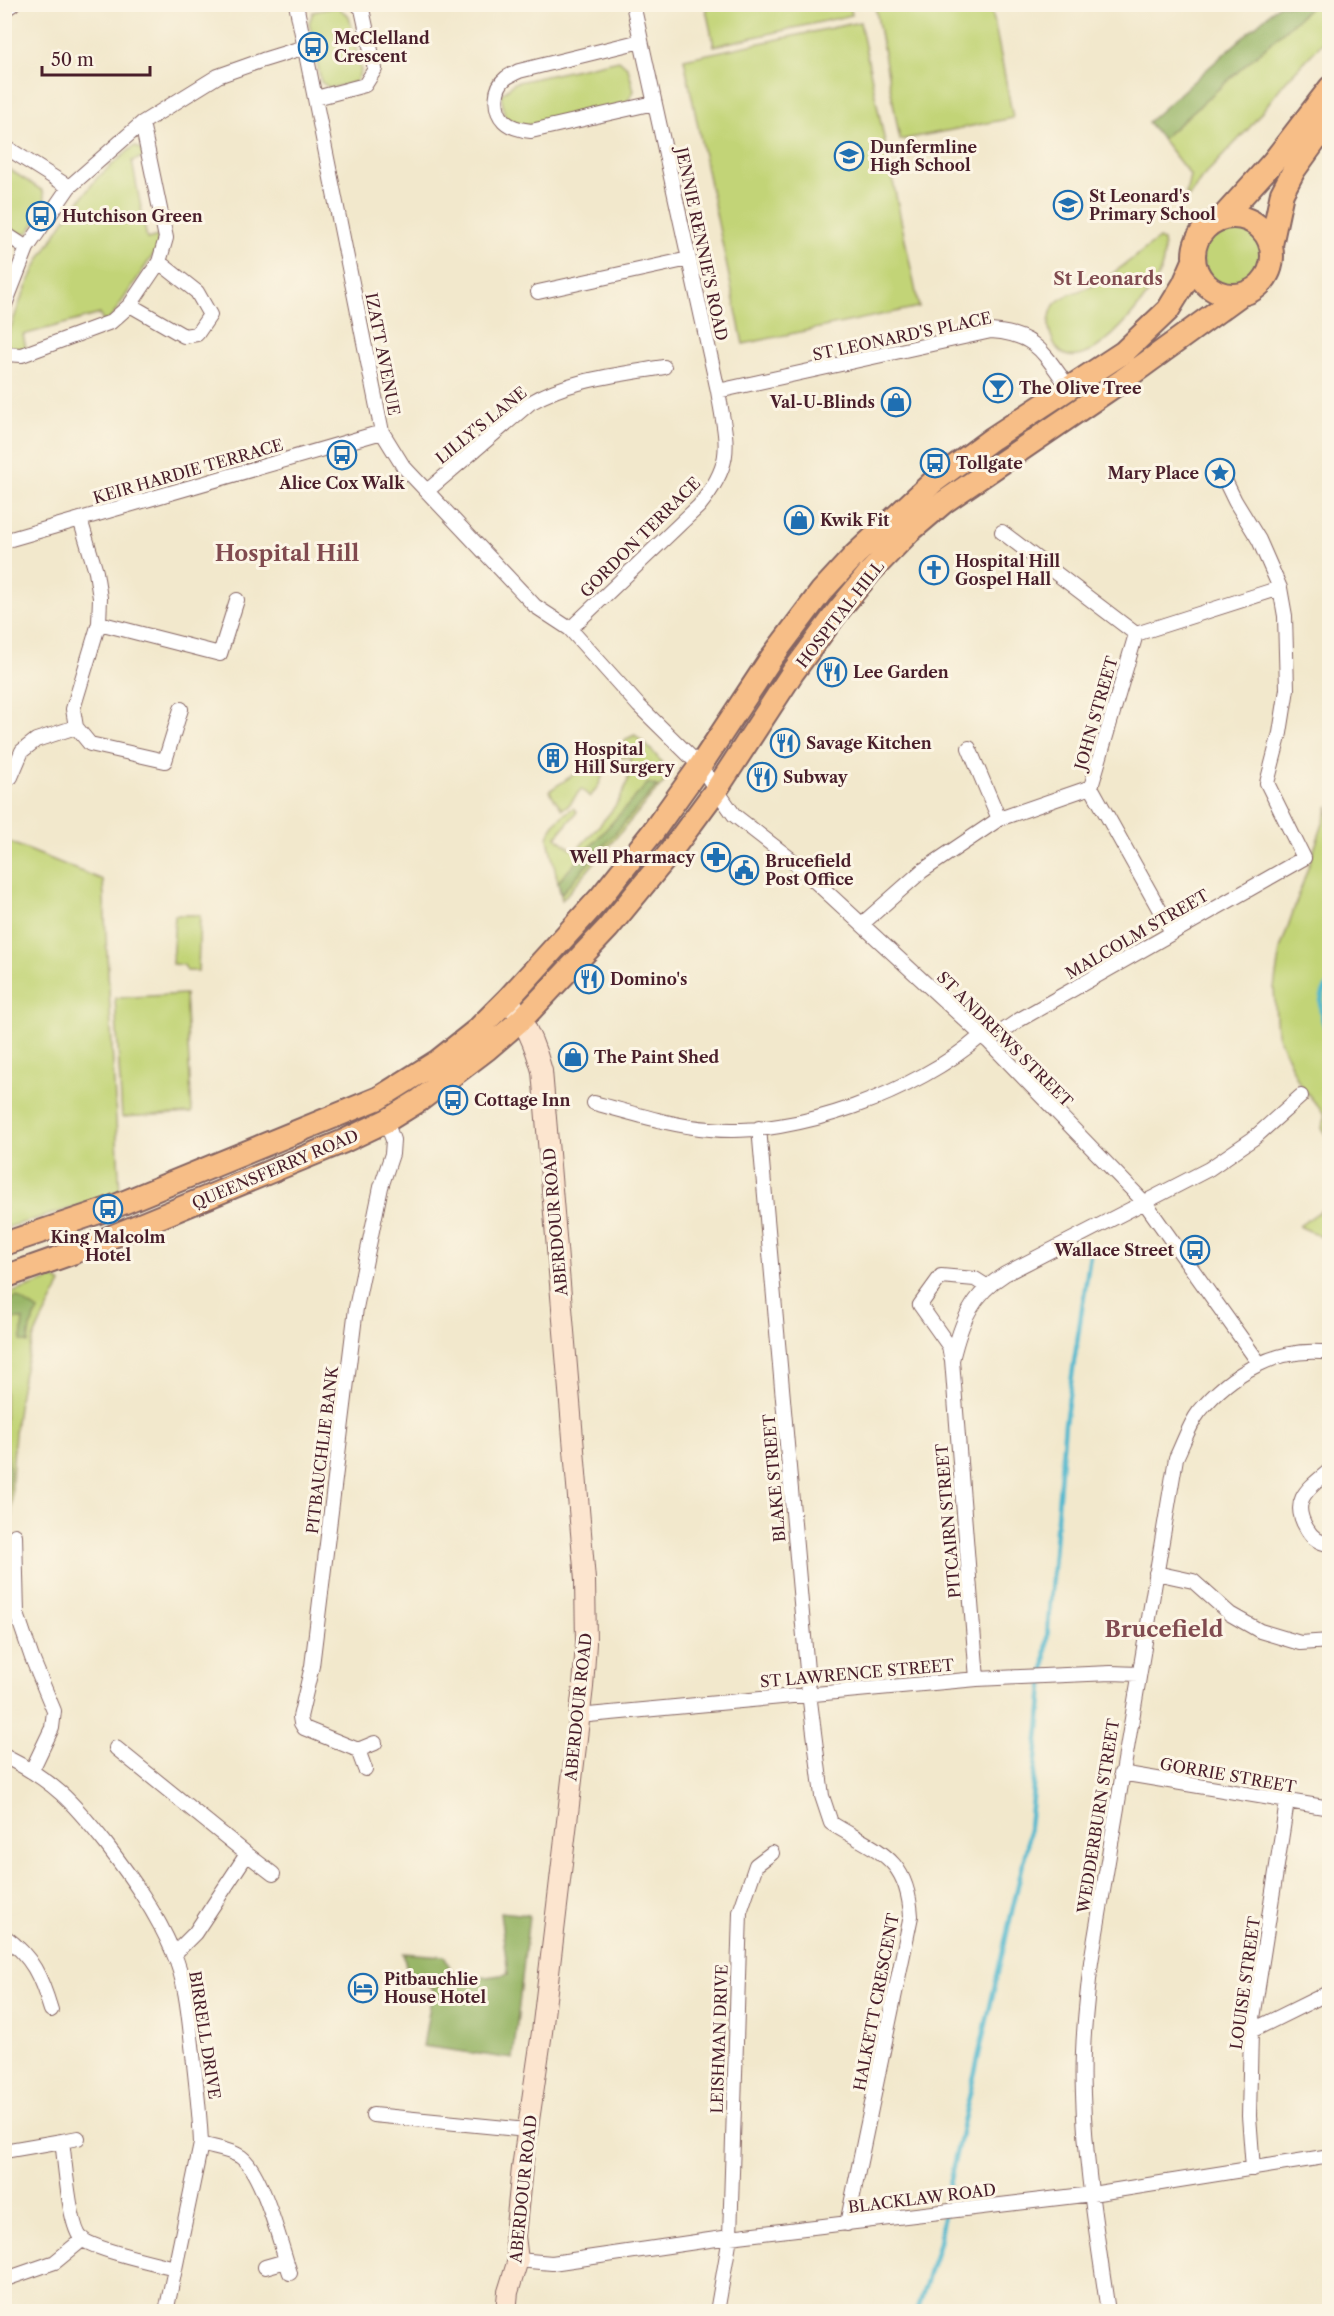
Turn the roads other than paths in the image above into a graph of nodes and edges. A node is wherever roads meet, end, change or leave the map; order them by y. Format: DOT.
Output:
graph roads {
  1 [pos="13,4"];
  2 [pos="296,4"];
  3 [pos="357,4"];
  4 [pos="633,4"];
  5 [pos="4,10"];
  6 [pos="641,41"];
  7 [pos="305,47"];
  8 [pos="1329,88"];
  9 [pos="316,98"];
  10 [pos="654,103"];
  11 [pos="1329,120"];
  12 [pos="142,123"];
  13 [pos="4,146"];
  14 [pos="69,187"];
  15 [pos="1223,217"];
  16 [pos="4,233"];
  17 [pos="1271,245"];
  18 [pos="27,248"];
  19 [pos="689,259"];
  20 [pos="1194,261"];
  21 [pos="159,262"];
  22 [pos="538,292"];
  23 [pos="1240,295"];
  24 [pos="130,305"];
  25 [pos="4,307"];
  26 [pos="4,354"];
  27 [pos="664,367"];
  28 [pos="1069,388"];
  29 [pos="718,391"];
  30 [pos="382,432"];
  31 [pos="1220,470"];
  32 [pos="427,490"];
  33 [pos="80,519"];
  34 [pos="1002,532"];
  35 [pos="4,541"];
  36 [pos="1280,588"];
  37 [pos="237,600"];
  38 [pos="99,622"];
  39 [pos="570,629"];
  40 [pos="1136,634"];
  41 [pos="181,709"];
  42 [pos="76,728"];
  43 [pos="969,748"];
  44 [pos="700,766"];
  45 [pos="11,777"];
  46 [pos="1091,787"];
  47 [pos="716,790"];
  48 [pos="999,819"];
  49 [pos="862,924"];
  50 [pos="1172,932"];
  51 [pos="508,999"];
  52 [pos="523,1018"];
  53 [pos="985,1039"];
  54 [pos="1301,1096"];
  55 [pos="594,1103"];
  56 [pos="386,1121"];
  57 [pos="759,1128"];
  58 [pos="1145,1203"];
  59 [pos="4,1244"];
  60 [pos="4,1277"];
  61 [pos="986,1286"];
  62 [pos="1329,1353"];
  63 [pos="952,1360"];
  64 [pos="1259,1363"];
  65 [pos="1329,1470"];
  66 [pos="15,1535"];
  67 [pos="1329,1544"];
  68 [pos="1156,1573"];
  69 [pos="1329,1641"];
  70 [pos="1138,1674"];
  71 [pos="977,1679"];
  72 [pos="809,1693"];
  73 [pos="578,1716"];
  74 [pos="375,1743"];
  75 [pos="116,1748"];
  76 [pos="358,1750"];
  77 [pos="4,1756"];
  78 [pos="365,1768"];
  79 [pos="32,1770"];
  80 [pos="1121,1773"];
  81 [pos="1287,1802"];
  82 [pos="1329,1808"];
  83 [pos="831,1823"];
  84 [pos="772,1853"];
  85 [pos="247,1854"];
  86 [pos="273,1874"];
  87 [pos="4,1936"];
  88 [pos="174,1953"];
  89 [pos="1329,1992"];
  90 [pos="51,2010"];
  91 [pos="1251,2031"];
  92 [pos="373,2115"];
  93 [pos="527,2130"];
  94 [pos="78,2138"];
  95 [pos="62,2141"];
  96 [pos="201,2144"];
  97 [pos="4,2151"];
  98 [pos="1329,2156"];
  99 [pos="1253,2169"];
  100 [pos="1092,2194"];
  101 [pos="847,2224"];
  102 [pos="730,2237"];
  103 [pos="83,2239"];
  104 [pos="518,2260"];
  105 [pos="265,2267"];
  106 [pos="175,2268"];
  107 [pos="6,2279"];
  108 [pos="166,2312"];
  109 [pos="506,2312"];
  110 [pos="717,2312"];
  111 [pos="1108,2312"];
  1 -- 5 [label="street"];
  2 -- 7 [label="street, IZATT AVENUE"];
  3 -- 9 [label="street"];
  4 -- 6 [label="street, JENNIE RENNIE'S ROAD"];
  6 -- 10 [label="street, JENNIE RENNIE'S ROAD"];
  6 -- 10 [label="street"];
  7 -- 9 [label="street, IZATT AVENUE"];
  7 -- 12 [label="street"];
  8 -- 15 [label="main road"];
  9 -- 30 [label="street, IZATT AVENUE"];
  10 -- 19 [label="street, JENNIE RENNIE'S ROAD"];
  11 -- 17 [label="main road"];
  12 -- 14 [label="street"];
  12 -- 21 [label="street"];
  13 -- 14 [label="street"];
  14 -- 18 [label="street"];
  15 -- 17 [label="main road"];
  15 -- 20 [label="main road"];
  16 -- 18 [label="street"];
  17 -- 23 [label="main road"];
  18 -- 25 [label="street"];
  19 -- 22 [label="street"];
  19 -- 29 [label="street, JENNIE RENNIE'S ROAD"];
  20 -- 23 [label="main road"];
  20 -- 28 [label="main road, HOSPITAL HILL"];
  21 -- 24 [label="street"];
  21 -- 24 [label="street"];
  23 -- 47 [label="main road, HOSPITAL HILL"];
  24 -- 26 [label="street"];
  27 -- 32 [label="street, LILLY'S LANE"];
  28 -- 29 [label="street, ST LEONARD'S PLACE"];
  28 -- 44 [label="main road, HOSPITAL HILL"];
  29 -- 39 [label="street, GORDON TERRACE"];
  30 -- 32 [label="street, IZATT AVENUE"];
  30 -- 33 [label="street, KEIR HARDIE TERRACE"];
  31 -- 36 [label="street"];
  32 -- 39 [label="street, IZATT AVENUE"];
  33 -- 35 [label="street, KEIR HARDIE TERRACE"];
  33 -- 38 [label="street"];
  34 -- 40 [label="street"];
  36 -- 40 [label="street"];
  36 -- 50 [label="street, MALCOLM STREET"];
  37 -- 38 [label="street"];
  38 -- 42 [label="street"];
  39 -- 44 [label="street, IZATT AVENUE"];
  40 -- 46 [label="street, JOHN STREET"];
  41 -- 42 [label="street"];
  42 -- 45 [label="street"];
  43 -- 48 [label="street"];
  44 -- 47 [label="street, ST ANDREWS STREET"];
  44 -- 51 [label="main road, HOSPITAL HILL"];
  46 -- 48 [label="street"];
  46 -- 50 [label="street, JOHN STREET"];
  47 -- 49 [label="street, ST ANDREWS STREET"];
  47 -- 52 [label="main road, HOSPITAL HILL"];
  48 -- 49 [label="street"];
  49 -- 53 [label="street, ST ANDREWS STREET"];
  50 -- 53 [label="street, MALCOLM STREET"];
  51 -- 52 [label="main road, ABERDOUR ROAD"];
  51 -- 59 [label="main road, QUEENSFERRY ROAD"];
  52 -- 56 [label="main road, QUEENSFERRY ROAD"];
  52 -- 73 [label="main road, ABERDOUR ROAD"];
  53 -- 57 [label="street, MALCOLM STREET"];
  53 -- 58 [label="street, ST ANDREWS STREET"];
  54 -- 58 [label="street"];
  55 -- 57 [label="street, MALCOLM STREET"];
  56 -- 60 [label="main road, QUEENSFERRY ROAD"];
  56 -- 76 [label="street, PITBAUCHLIE BANK"];
  57 -- 72 [label="street, BLAKE STREET"];
  58 -- 61 [label="street, PITCAIRN STREET"];
  58 -- 64 [label="street, ST ANDREWS STREET"];
  61 -- 63 [label="street, PITCAIRN STREET"];
  61 -- 63 [label="street, PITCAIRN STREET"];
  62 -- 64 [label="street, WEDDERBURN STREET"];
  63 -- 71 [label="street, PITCAIRN STREET"];
  64 -- 68 [label="street, WEDDERBURN STREET"];
  65 -- 67 [label="street"];
  66 -- 79 [label="street"];
  68 -- 69 [label="street"];
  68 -- 70 [label="street, WEDDERBURN STREET"];
  70 -- 71 [label="street, ST LAWRENCE STREET"];
  70 -- 80 [label="street, WEDDERBURN STREET"];
  71 -- 72 [label="street, ST LAWRENCE STREET"];
  72 -- 73 [label="street, ST LAWRENCE STREET"];
  72 -- 83 [label="street, BLAKE STREET"];
  73 -- 93 [label="main road, ABERDOUR ROAD"];
  74 -- 76 [label="street"];
  75 -- 85 [label="street"];
  76 -- 78 [label="street"];
  77 -- 79 [label="street, BIRRELL DRIVE"];
  79 -- 88 [label="street, BIRRELL DRIVE"];
  80 -- 81 [label="street, GORRIE STREET"];
  80 -- 100 [label="street, WEDDERBURN STREET"];
  81 -- 82 [label="street, GORRIE STREET"];
  81 -- 91 [label="street, LOUISE STREET"];
  83 -- 101 [label="street, HALKETT CRESCENT"];
  84 -- 102 [label="street, LEISHMAN DRIVE"];
  85 -- 86 [label="street"];
  85 -- 88 [label="street"];
  87 -- 90 [label="street"];
  88 -- 96 [label="street, BIRRELL DRIVE"];
  89 -- 91 [label="street"];
  91 -- 99 [label="street, LOUISE STREET"];
  92 -- 93 [label="street"];
  93 -- 104 [label="main road, ABERDOUR ROAD"];
  94 -- 95 [label="street"];
  95 -- 97 [label="street"];
  95 -- 103 [label="street"];
  96 -- 105 [label="street"];
  96 -- 106 [label="street, BIRRELL DRIVE"];
  98 -- 99 [label="street, BLACKLAW ROAD"];
  99 -- 100 [label="street, BLACKLAW ROAD"];
  100 -- 101 [label="street, BLACKLAW ROAD"];
  100 -- 111 [label="street, WEDDERBURN STREET"];
  101 -- 102 [label="street, BLACKLAW ROAD"];
  102 -- 104 [label="street, BLACKLAW ROAD"];
  102 -- 110 [label="street, LEISHMAN DRIVE"];
  103 -- 106 [label="street"];
  103 -- 107 [label="street"];
  104 -- 109 [label="main road, ABERDOUR ROAD"];
  106 -- 108 [label="street, BIRRELL DRIVE"];
}
